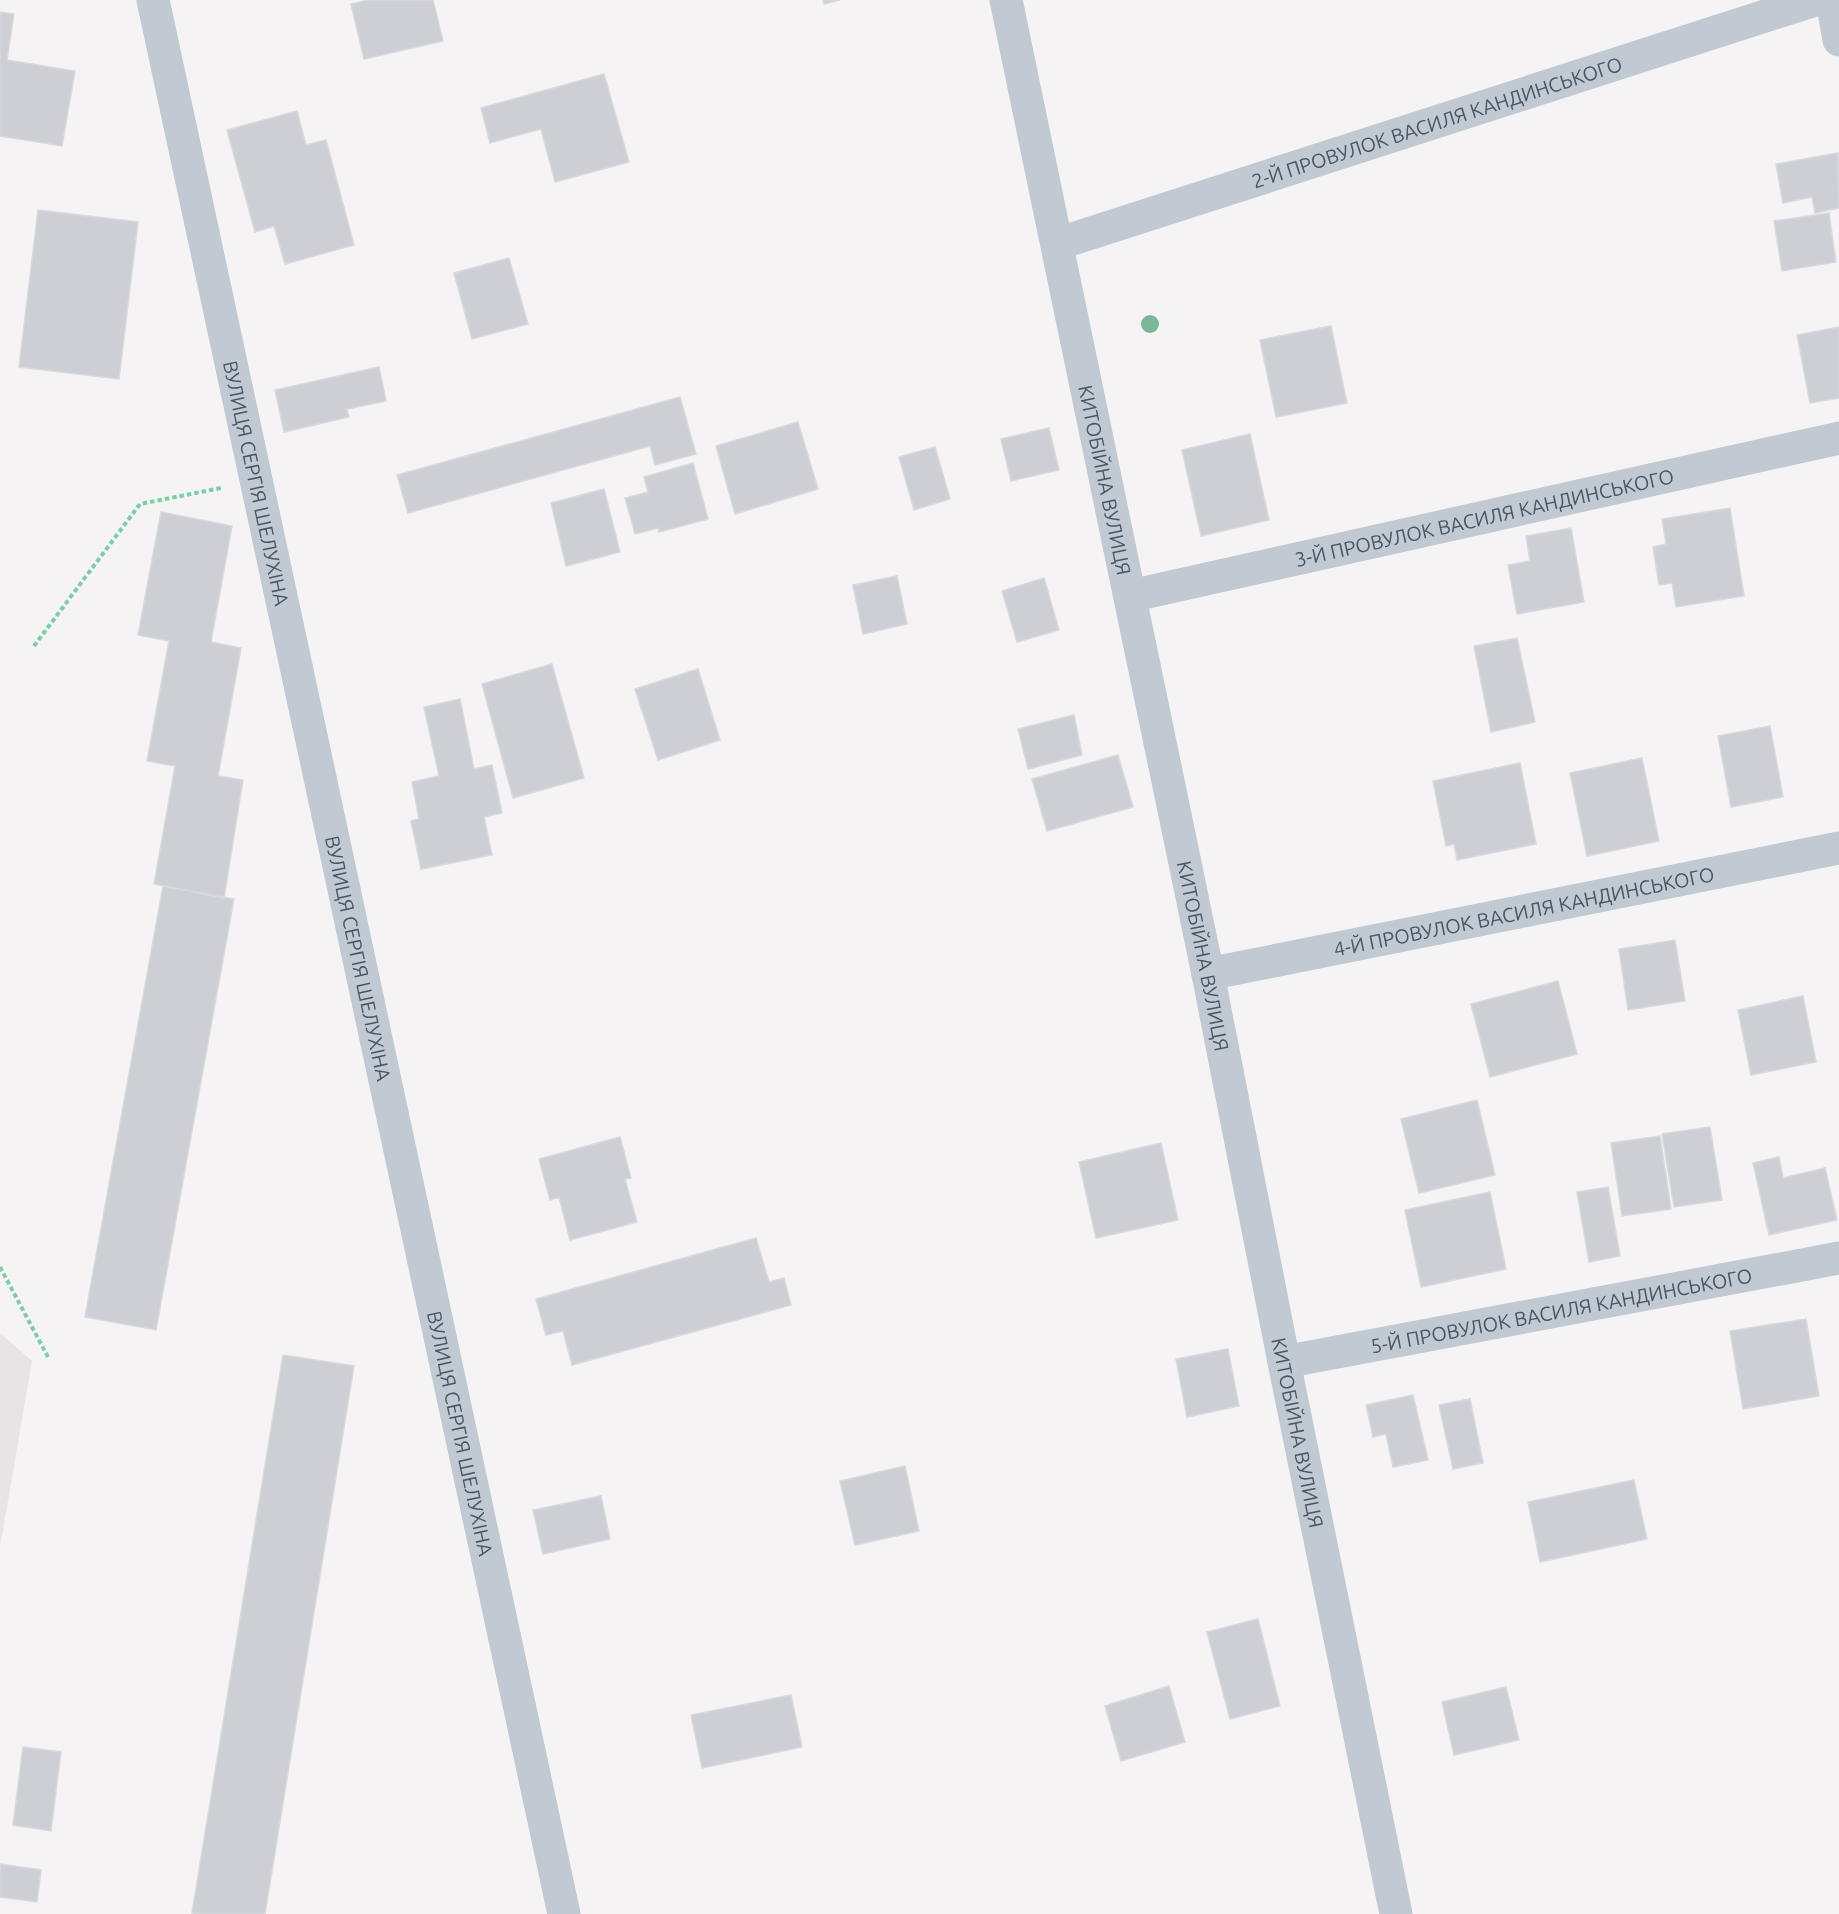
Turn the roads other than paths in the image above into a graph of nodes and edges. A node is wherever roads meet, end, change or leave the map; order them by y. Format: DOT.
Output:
graph roads {
  1 [pos="153,0"];
  2 [pos="1006,0"];
  3 [pos="1815,0"];
  4 [pos="1832,0"];
  5 [pos="1839,40"];
  6 [pos="1057,244"];
  7 [pos="1839,438"];
  8 [pos="1130,596"];
  9 [pos="1839,848"];
  10 [pos="1208,974"];
  11 [pos="1839,1258"];
  12 [pos="1284,1362"];
  13 [pos="564,1914"];
  14 [pos="1396,1914"];
  1 -- 13 [label="street, ВУЛИЦЯ СЕРГІЯ ШЕЛУХІНА"];
  2 -- 6 [label="street, КИТОБІЙНА ВУЛИЦЯ"];
  3 -- 6 [label="street, 2-Й ПРОВУЛОК ВАСИЛЯ КАНДИНСЬКОГО"];
  4 -- 5 [label="street"];
  6 -- 8 [label="street, КИТОБІЙНА ВУЛИЦЯ"];
  7 -- 8 [label="street, 3-Й ПРОВУЛОК ВАСИЛЯ КАНДИНСЬКОГО"];
  8 -- 10 [label="street, КИТОБІЙНА ВУЛИЦЯ"];
  9 -- 10 [label="street, 4-Й ПРОВУЛОК ВАСИЛЯ КАНДИНСЬКОГО"];
  10 -- 12 [label="street, КИТОБІЙНА ВУЛИЦЯ"];
  11 -- 12 [label="street, 5-Й ПРОВУЛОК ВАСИЛЯ КАНДИНСЬКОГО"];
  12 -- 14 [label="street, КИТОБІЙНА ВУЛИЦЯ"];
}
